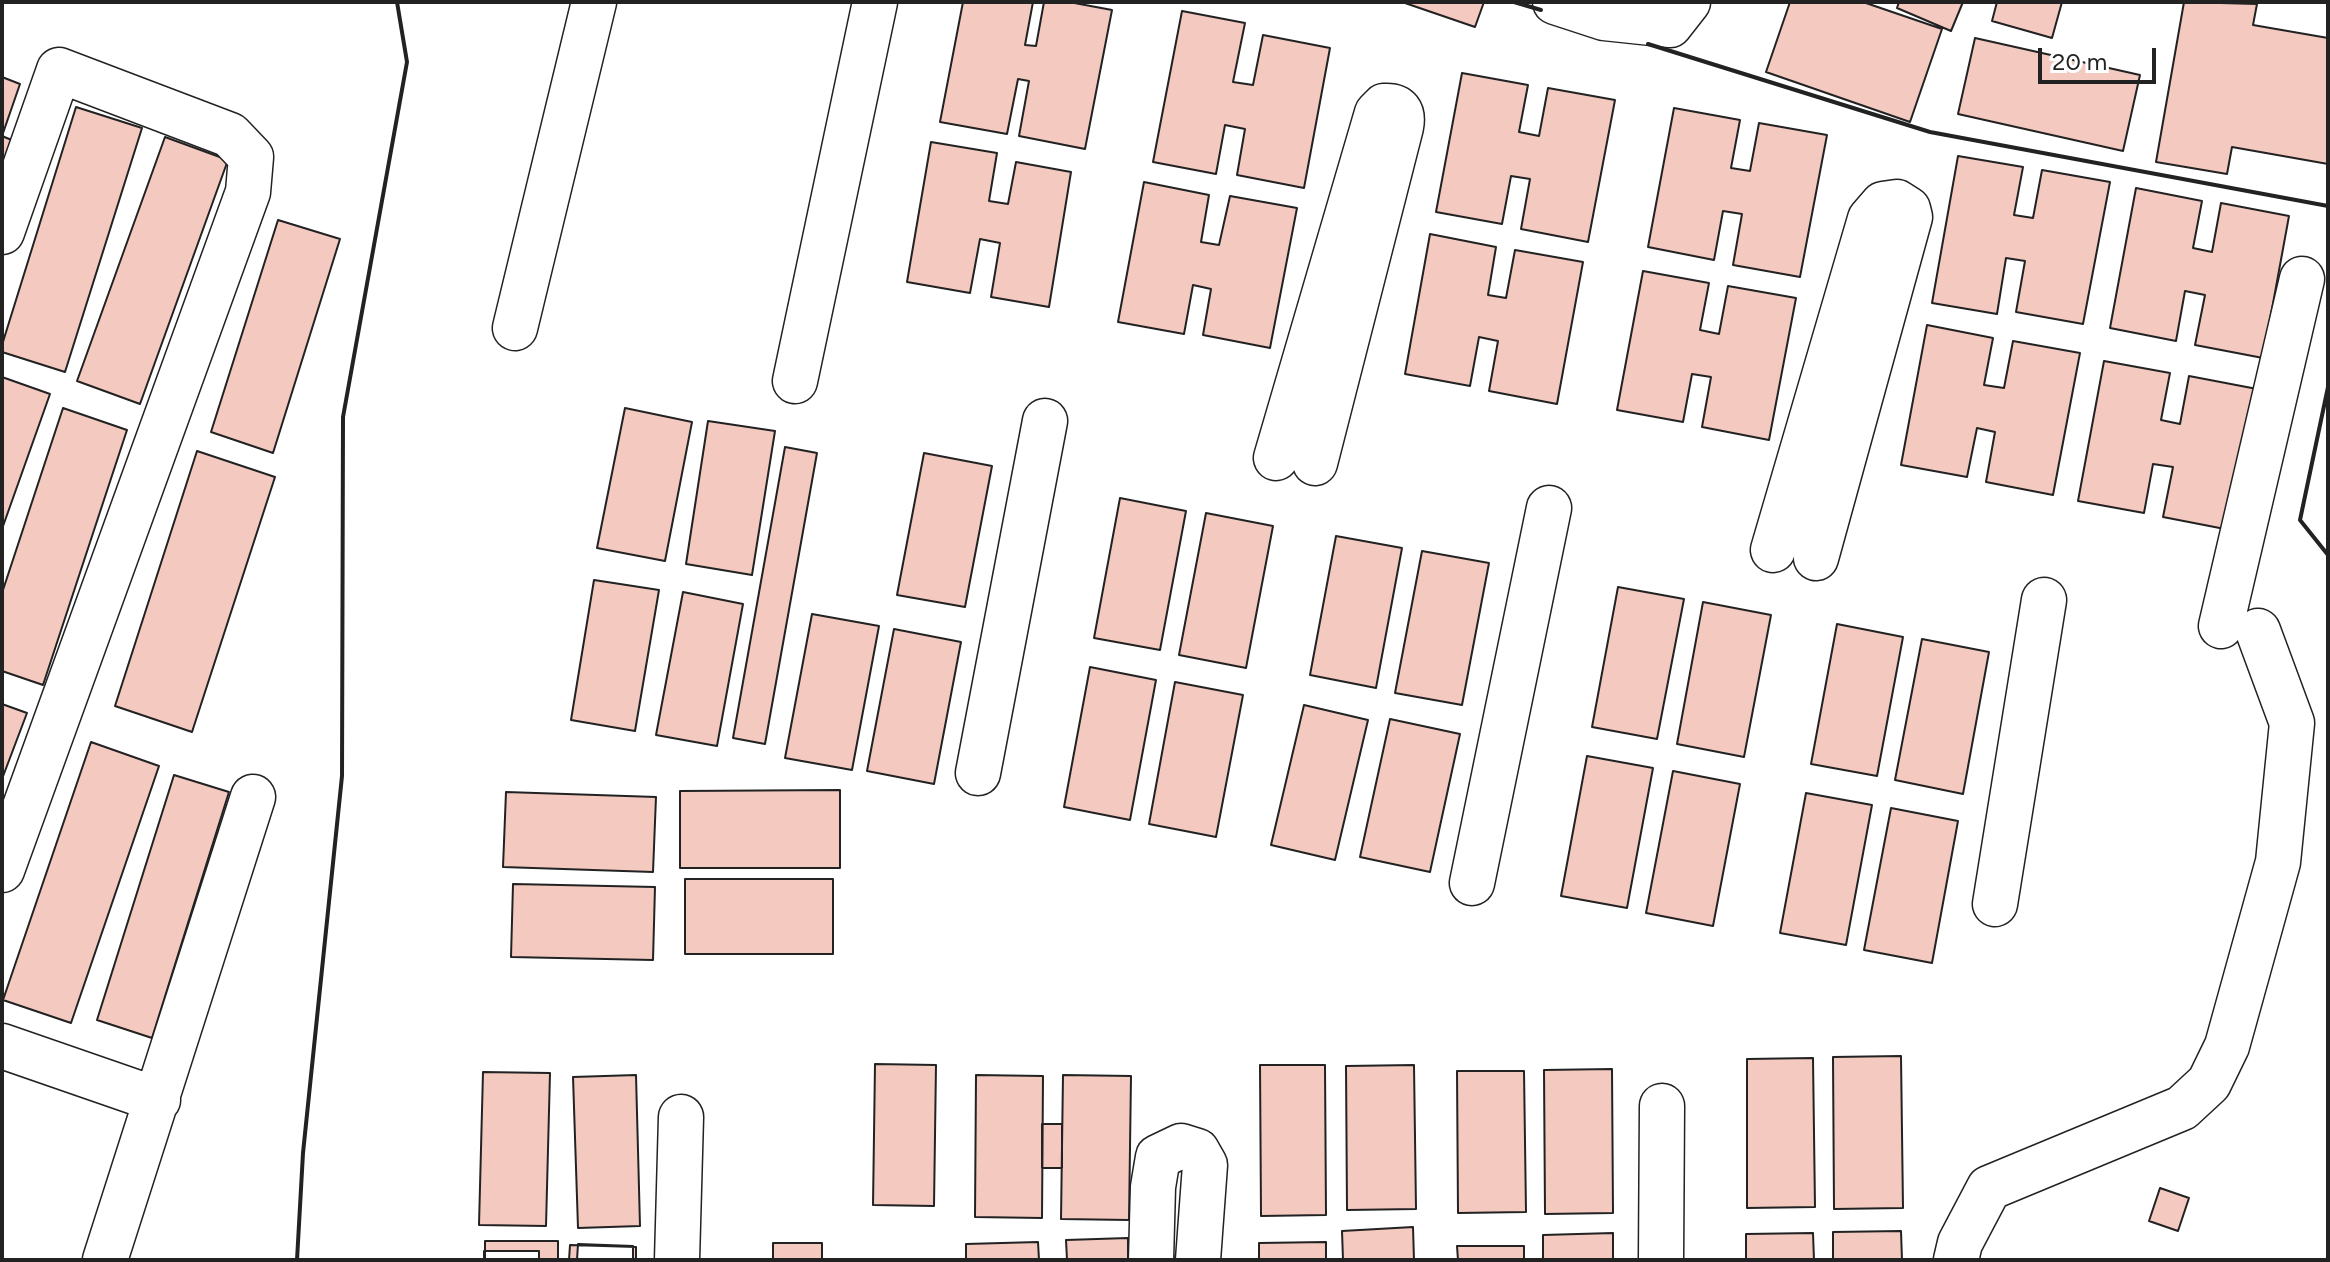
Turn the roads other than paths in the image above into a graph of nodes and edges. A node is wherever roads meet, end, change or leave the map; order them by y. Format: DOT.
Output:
graph roads {
  1 [pos="594,2"];
  2 [pos="875,2"];
  3 [pos="1555,2"];
  4 [pos="1688,2"];
  5 [pos="2,232"];
  6 [pos="2302,279"];
  7 [pos="515,328"];
  8 [pos="795,381"];
  9 [pos="1045,421"];
  10 [pos="1295,460"];
  11 [pos="1549,508"];
  12 [pos="1773,550"];
  13 [pos="1816,558"];
  14 [pos="2044,600"];
  15 [pos="978,773"];
  16 [pos="253,797"];
  17 [pos="2,870"];
  18 [pos="1472,883"];
  19 [pos="1995,904"];
  20 [pos="2,1046"];
  21 [pos="158,1100"];
  22 [pos="1662,1106"];
  23 [pos="681,1117"];
  24 [pos="105,1260"];
  25 [pos="677,1260"];
  26 [pos="1151,1260"];
  27 [pos="1198,1260"];
  28 [pos="1661,1260"];
  29 [pos="1956,1260"];
  1 -- 7 [label="street"];
  2 -- 8 [label="street"];
  3 -- 4 [label="street"];
  5 -- 17 [label="street"];
  6 -- 29 [label="street"];
  9 -- 15 [label="street"];
  10 -- 10 [label="street"];
  11 -- 18 [label="street"];
  12 -- 13 [label="street"];
  14 -- 19 [label="street"];
  16 -- 21 [label="street"];
  20 -- 21 [label="street"];
  21 -- 24 [label="street"];
  22 -- 28 [label="street"];
  23 -- 25 [label="street"];
  26 -- 27 [label="street"];
}
